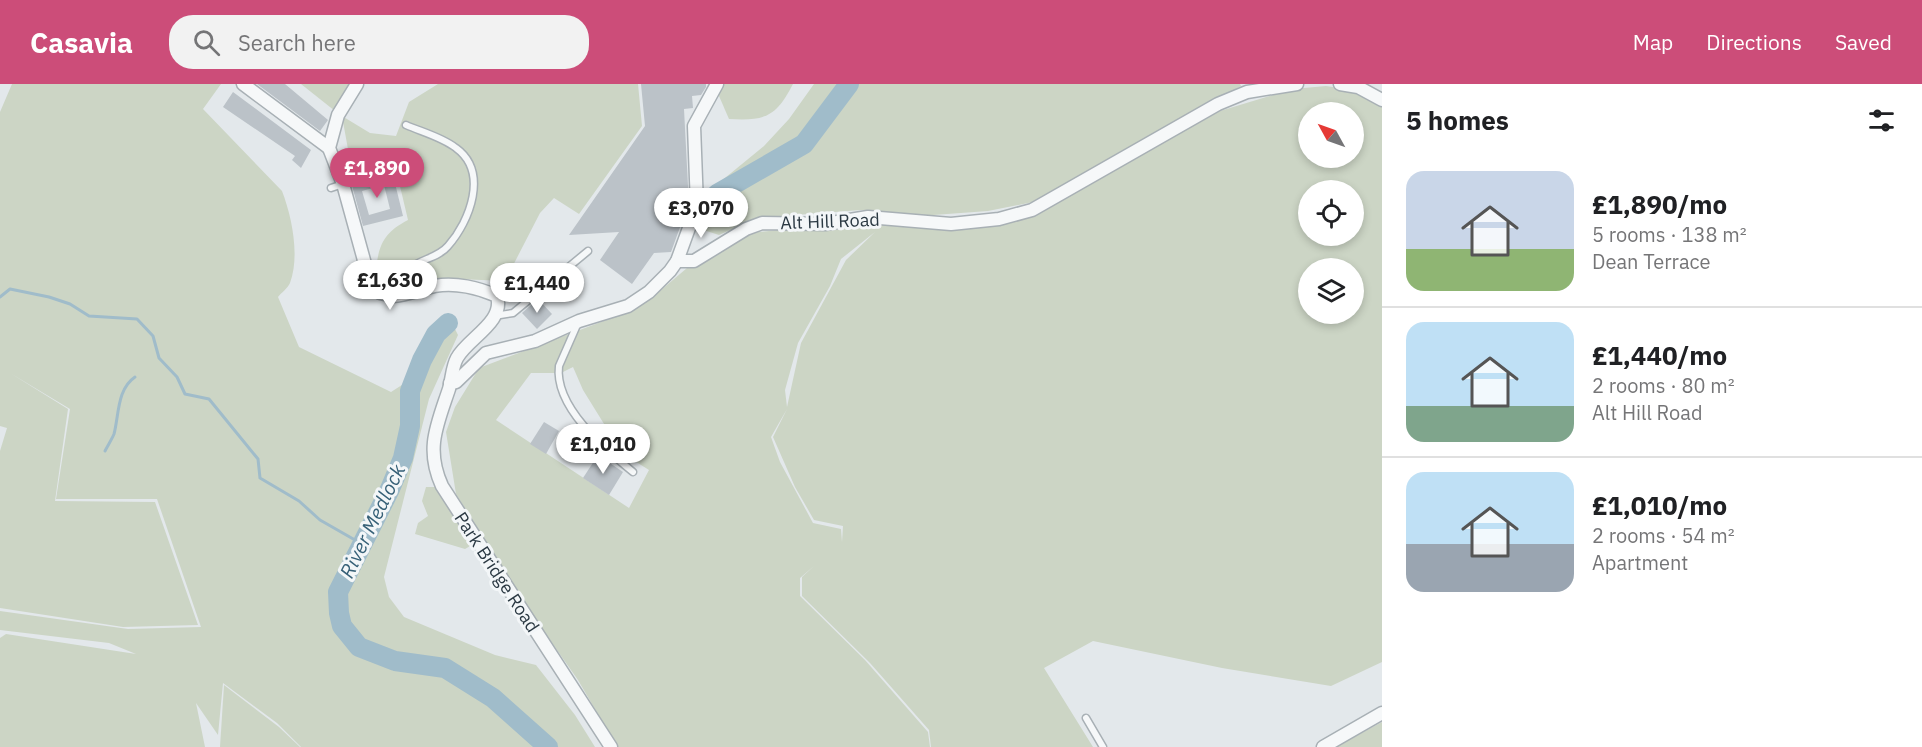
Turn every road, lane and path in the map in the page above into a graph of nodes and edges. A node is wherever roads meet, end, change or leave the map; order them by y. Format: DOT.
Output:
graph roads {
  1 [pos="243,84"];
  2 [pos="357,84"];
  3 [pos="717,84"];
  4 [pos="1297,84"];
  5 [pos="1340,84"];
  6 [pos="1382,100"];
  7 [pos="406,125"];
  8 [pos="329,148"];
  9 [pos="588,251"];
  10 [pos="677,261"];
  11 [pos="415,291"];
  12 [pos="494,316"];
  13 [pos="579,321"];
  14 [pos="450,383"];
  15 [pos="633,472"];
  16 [pos="1382,713"];
  17 [pos="1086,718"];
  18 [pos="611,747"];
  19 [pos="1103,747"];
  20 [pos="1323,747"];
  1 -- 8 [label="street"];
  2 -- 8 [label="street"];
  3 -- 10 [label="street"];
  4 -- 10 [label="street, Alt Hill Road"];
  5 -- 6 [label="street"];
  7 -- 11 [label="lane"];
  8 -- 11 [label="street"];
  9 -- 12 [label="lane"];
  10 -- 13 [label="street"];
  11 -- 12 [label="street"];
  12 -- 14 [label="street, Park Bridge Road"];
  13 -- 14 [label="street"];
  13 -- 15 [label="lane"];
  14 -- 18 [label="street, Park Bridge Road"];
  16 -- 20 [label="street"];
  17 -- 19 [label="lane"];
}
